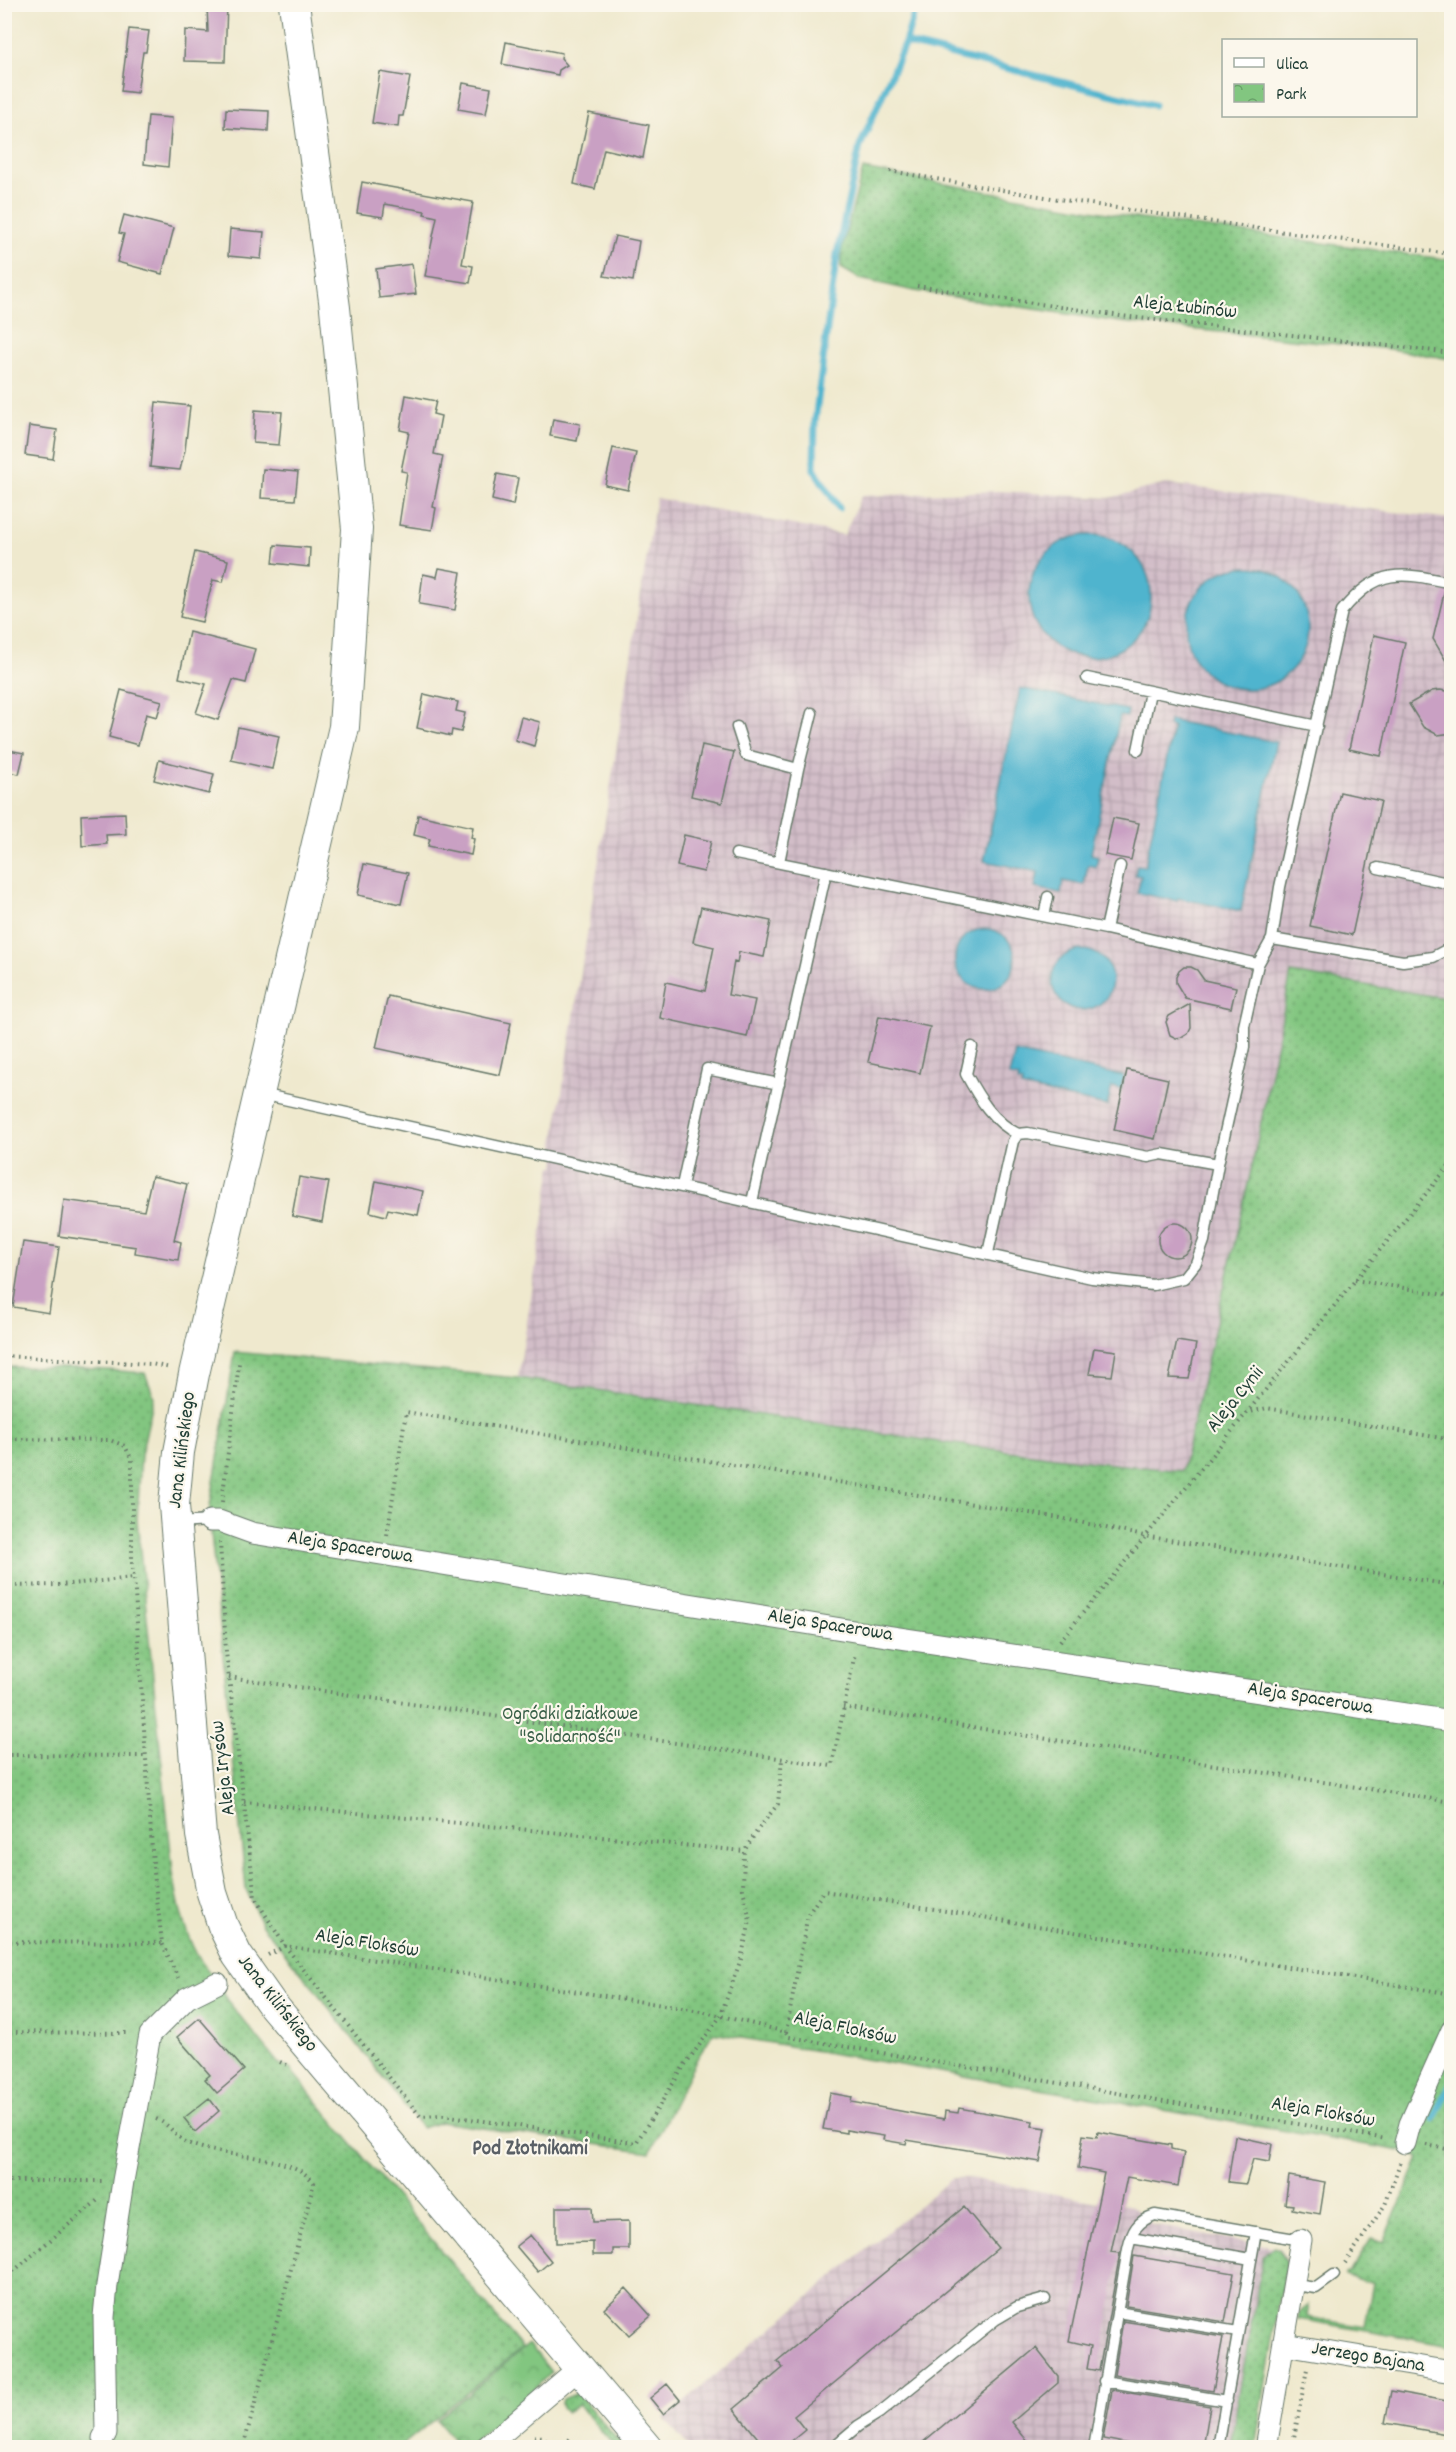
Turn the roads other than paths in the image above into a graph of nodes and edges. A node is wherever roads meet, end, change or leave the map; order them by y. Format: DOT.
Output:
graph roads {
  1 [pos="294,4"];
  2 [pos="1452,583"];
  3 [pos="1087,678"];
  4 [pos="1150,692"];
  5 [pos="812,713"];
  6 [pos="1317,726"];
  7 [pos="737,727"];
  8 [pos="1138,750"];
  9 [pos="798,769"];
  10 [pos="736,854"];
  11 [pos="779,862"];
  12 [pos="1120,866"];
  13 [pos="1378,868"];
  14 [pos="826,872"];
  15 [pos="1452,884"];
  16 [pos="1048,897"];
  17 [pos="1044,916"];
  18 [pos="1106,928"];
  19 [pos="1272,939"];
  20 [pos="1452,947"];
  21 [pos="1258,964"];
  22 [pos="972,1047"];
  23 [pos="779,1084"];
  24 [pos="258,1094"];
  25 [pos="1018,1134"];
  26 [pos="1218,1164"];
  27 [pos="682,1186"];
  28 [pos="752,1202"];
  29 [pos="988,1253"];
  30 [pos="215,1521"];
  31 [pos="175,1524"];
  32 [pos="1452,1721"];
  33 [pos="231,1975"];
  34 [pos="1452,2030"];
  35 [pos="1405,2143"];
  36 [pos="1256,2232"];
  37 [pos="1131,2238"];
  38 [pos="1301,2240"];
  39 [pos="1251,2259"];
  40 [pos="1334,2275"];
  41 [pos="1295,2285"];
  42 [pos="1045,2299"];
  43 [pos="1117,2312"];
  44 [pos="1239,2332"];
  45 [pos="1284,2344"];
  46 [pos="580,2367"];
  47 [pos="1452,2372"];
  48 [pos="1104,2381"];
  49 [pos="1227,2401"];
  50 [pos="103,2438"];
  51 [pos="485,2448"];
  52 [pos="648,2448"];
  53 [pos="832,2448"];
  54 [pos="1094,2448"];
  55 [pos="1218,2448"];
  56 [pos="1266,2448"];
  1 -- 24 [label="street, Jana Kilińskiego"];
  2 -- 6 [label="lane"];
  3 -- 4 [label="lane"];
  4 -- 6 [label="lane"];
  4 -- 8 [label="lane"];
  5 -- 9 [label="lane"];
  6 -- 19 [label="lane"];
  7 -- 9 [label="lane"];
  9 -- 11 [label="lane"];
  10 -- 11 [label="lane"];
  11 -- 14 [label="lane"];
  12 -- 18 [label="lane"];
  13 -- 15 [label="lane"];
  14 -- 17 [label="lane"];
  14 -- 23 [label="lane"];
  16 -- 17 [label="lane"];
  17 -- 18 [label="lane"];
  18 -- 21 [label="lane"];
  19 -- 20 [label="lane"];
  19 -- 21 [label="lane"];
  21 -- 26 [label="lane"];
  22 -- 25 [label="lane"];
  23 -- 27 [label="lane"];
  23 -- 28 [label="lane"];
  24 -- 27 [label="lane"];
  24 -- 31 [label="street, Jana Kilińskiego"];
  25 -- 26 [label="lane"];
  25 -- 29 [label="lane"];
  26 -- 29 [label="lane"];
  27 -- 28 [label="lane"];
  28 -- 29 [label="lane"];
  30 -- 31 [label="lane"];
  30 -- 32 [label="street, Aleja Spacerowa"];
  31 -- 33 [label="street, Jana Kilińskiego"];
  33 -- 46 [label="street, Jana Kilińskiego"];
  33 -- 50 [label="street"];
  34 -- 35 [label="street"];
  36 -- 37 [label="lane"];
  36 -- 38 [label="lane"];
  36 -- 39 [label="lane"];
  37 -- 39 [label="lane"];
  37 -- 43 [label="lane"];
  38 -- 41 [label="street, Jerzego Bajana"];
  39 -- 44 [label="lane"];
  40 -- 41 [label="lane"];
  41 -- 45 [label="street, Jerzego Bajana"];
  42 -- 53 [label="lane"];
  43 -- 44 [label="lane"];
  43 -- 48 [label="lane"];
  44 -- 49 [label="lane"];
  45 -- 47 [label="street, Jerzego Bajana"];
  45 -- 56 [label="street, Jerzego Bajana"];
  46 -- 51 [label="street"];
  46 -- 52 [label="street, Jana Kilińskiego"];
  48 -- 49 [label="lane"];
  48 -- 54 [label="lane"];
  49 -- 55 [label="lane"];
}
